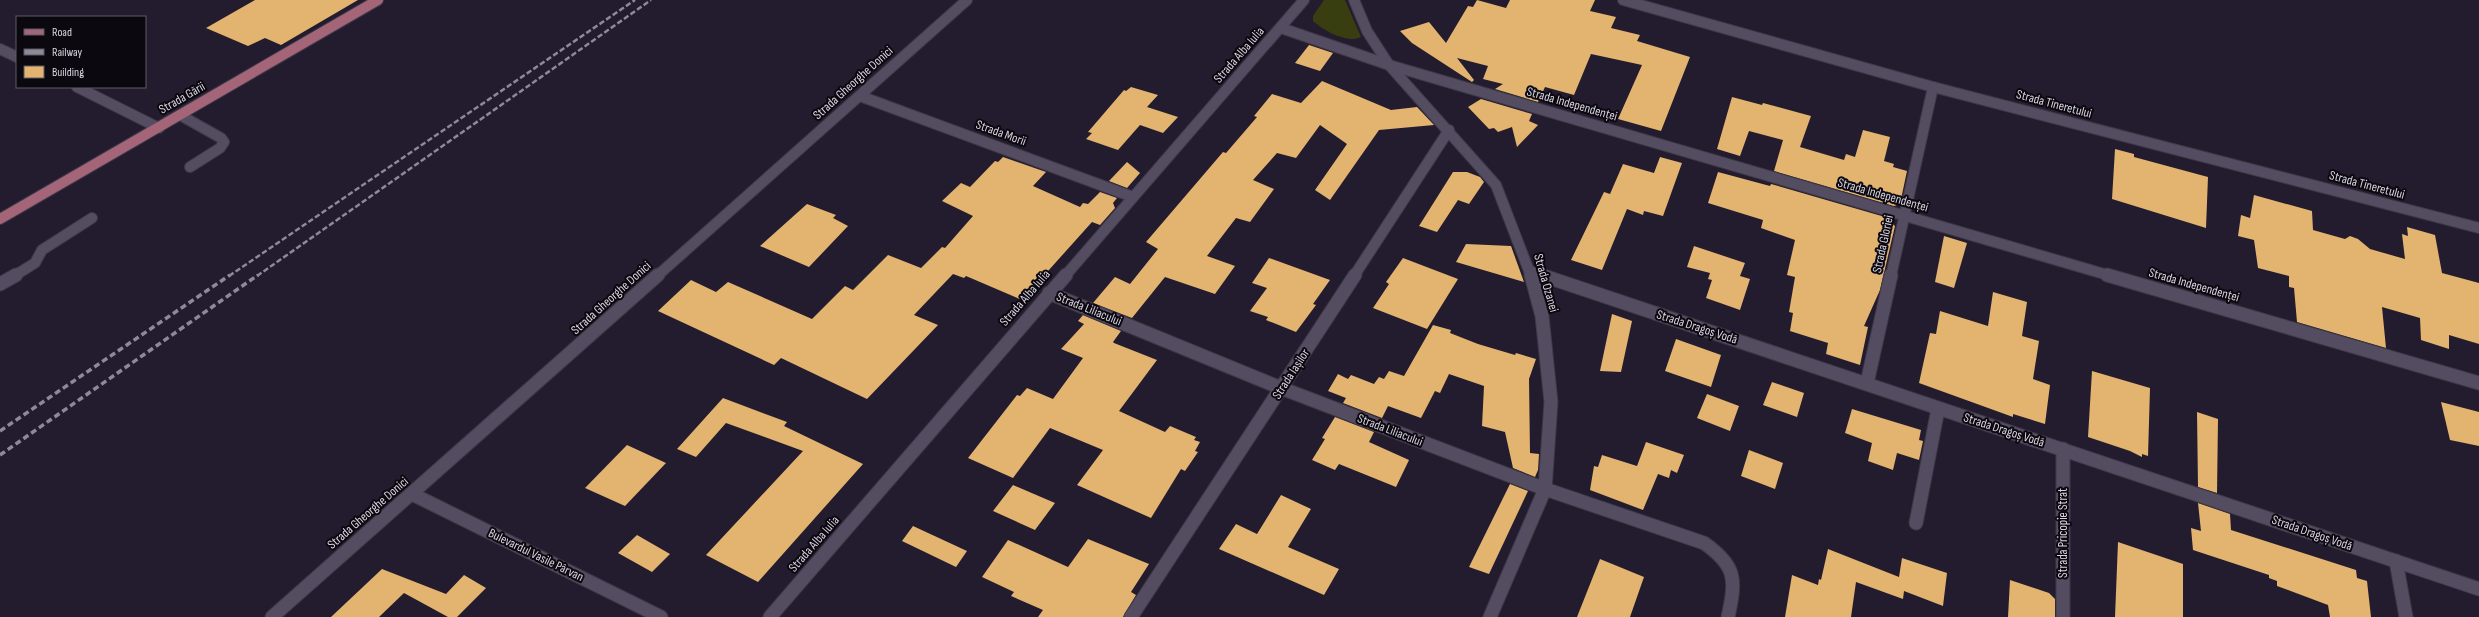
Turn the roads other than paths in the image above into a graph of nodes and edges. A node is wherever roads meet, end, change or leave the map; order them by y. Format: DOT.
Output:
graph roads {
  1 [pos="378,0"];
  2 [pos="968,0"];
  3 [pos="1304,0"];
  4 [pos="1354,0"];
  5 [pos="1623,0"];
  6 [pos="1281,28"];
  7 [pos="0,49"];
  8 [pos="16,57"];
  9 [pos="1389,65"];
  10 [pos="1933,87"];
  11 [pos="79,88"];
  12 [pos="860,96"];
  13 [pos="180,115"];
  14 [pos="159,128"];
  15 [pos="1449,130"];
  16 [pos="190,167"];
  17 [pos="1134,197"];
  18 [pos="1903,216"];
  19 [pos="92,218"];
  20 [pos="0,219"];
  21 [pos="2479,228"];
  22 [pos="1530,271"];
  23 [pos="0,284"];
  24 [pos="1049,292"];
  25 [pos="2479,383"];
  26 [pos="1867,384"];
  27 [pos="1281,388"];
  28 [pos="1938,409"];
  29 [pos="2064,449"];
  30 [pos="1545,489"];
  31 [pos="412,494"];
  32 [pos="1916,523"];
  33 [pos="2396,561"];
  34 [pos="2479,589"];
  35 [pos="272,617"];
  36 [pos="660,617"];
  37 [pos="770,617"];
  38 [pos="1131,617"];
  39 [pos="1490,617"];
  40 [pos="1728,617"];
  41 [pos="2063,617"];
  42 [pos="2406,617"];
  1 -- 13 [label="main road, Strada Gării"];
  2 -- 12 [label="street, Strada Gheorghe Donici"];
  3 -- 6 [label="street, Strada Alba Iulia"];
  4 -- 9 [label="street, Strada Ozanei"];
  5 -- 10 [label="street, Strada Tineretului"];
  6 -- 9 [label="street, Strada Independenței"];
  6 -- 17 [label="street, Strada Alba Iulia"];
  7 -- 8 [label="street"];
  9 -- 15 [label="street, Strada Ozanei"];
  9 -- 18 [label="street, Strada Independenței"];
  10 -- 18 [label="street, Strada Gloriei"];
  10 -- 21 [label="street, Strada Tineretului"];
  11 -- 14 [label="street"];
  12 -- 17 [label="street, Strada Morii"];
  12 -- 31 [label="street, Strada Gheorghe Donici"];
  13 -- 14 [label="main road, Strada Gării"];
  13 -- 16 [label="street"];
  14 -- 20 [label="main road, Strada Gării"];
  15 -- 22 [label="street, Strada Ozanei"];
  15 -- 27 [label="street, Strada Iașilor"];
  17 -- 24 [label="street, Strada Alba Iulia"];
  18 -- 25 [label="street, Strada Independenței"];
  18 -- 26 [label="street, Strada Gloriei"];
  19 -- 23 [label="street"];
  22 -- 26 [label="street, Strada Dragoș Vodă"];
  22 -- 30 [label="street, Strada Ozanei"];
  24 -- 27 [label="street, Strada Liliacului"];
  24 -- 37 [label="street, Strada Alba Iulia"];
  26 -- 28 [label="street, Strada Dragoș Vodă"];
  27 -- 30 [label="street, Strada Liliacului"];
  27 -- 38 [label="street, Strada Iașilor"];
  28 -- 29 [label="street, Strada Dragoș Vodă"];
  28 -- 32 [label="street"];
  29 -- 33 [label="street, Strada Dragoș Vodă"];
  29 -- 41 [label="street, Strada Pricopie Strat"];
  30 -- 39 [label="street, Strada Ozanei"];
  30 -- 40 [label="street, Strada Liliacului"];
  31 -- 35 [label="street, Strada Gheorghe Donici"];
  31 -- 36 [label="street, Bulevardul Vasile Pârvan"];
  33 -- 34 [label="street, Strada Dragoș Vodă"];
  33 -- 42 [label="street"];
}
